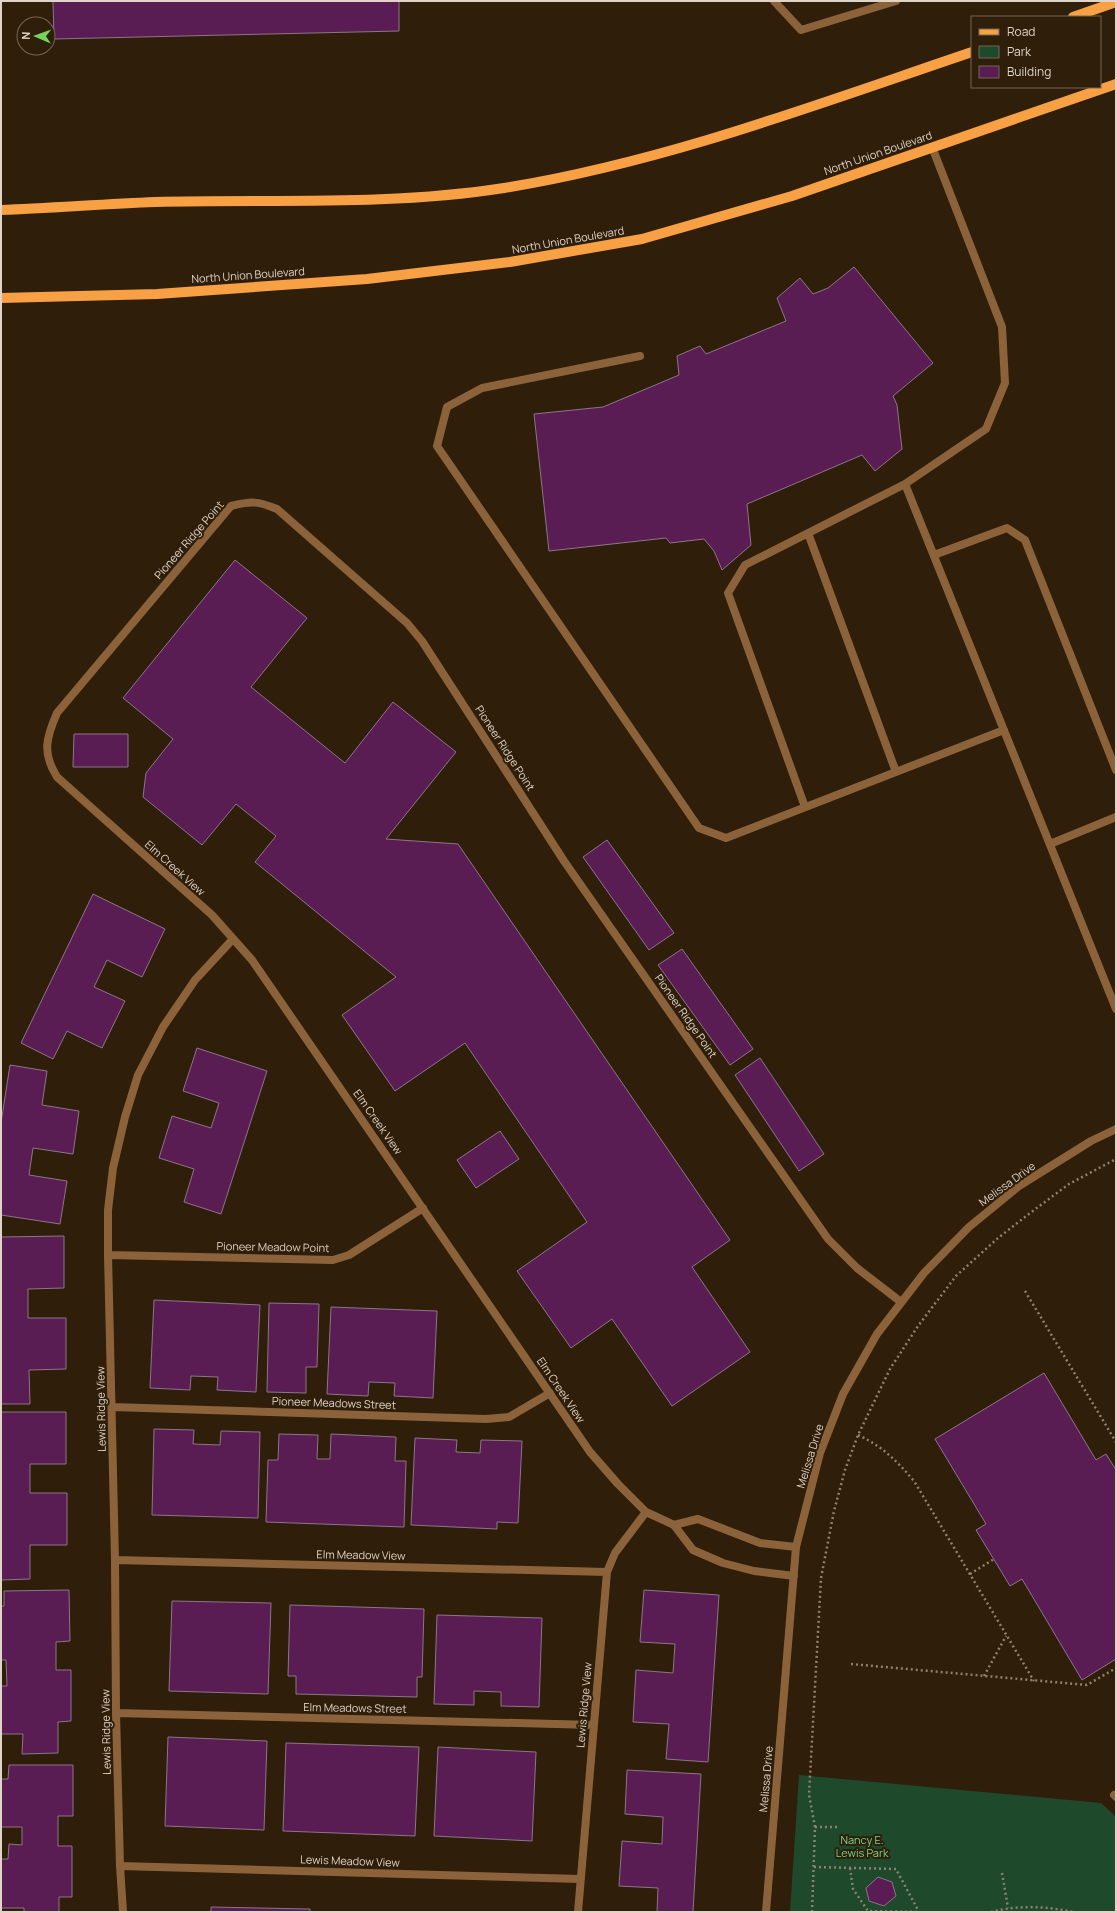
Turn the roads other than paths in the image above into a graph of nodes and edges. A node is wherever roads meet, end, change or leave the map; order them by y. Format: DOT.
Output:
graph roads {
  1 [pos="774,1"];
  2 [pos="896,1"];
  3 [pos="1116,2"];
  4 [pos="1076,16"];
  5 [pos="971,52"];
  6 [pos="1116,84"];
  7 [pos="932,147"];
  8 [pos="1,210"];
  9 [pos="1,298"];
  10 [pos="640,356"];
  11 [pos="905,484"];
  12 [pos="808,533"];
  13 [pos="934,554"];
  14 [pos="1004,730"];
  15 [pos="46,747"];
  16 [pos="1116,770"];
  17 [pos="896,772"];
  18 [pos="805,807"];
  19 [pos="1116,817"];
  20 [pos="1050,844"];
  21 [pos="233,939"];
  22 [pos="1116,1009"];
  23 [pos="1116,1129"];
  24 [pos="423,1208"];
  25 [pos="108,1255"];
  26 [pos="902,1302"];
  27 [pos="550,1393"];
  28 [pos="112,1407"];
  29 [pos="646,1512"];
  30 [pos="674,1525"];
  31 [pos="796,1547"];
  32 [pos="115,1560"];
  33 [pos="607,1572"];
  34 [pos="794,1576"];
  35 [pos="116,1713"];
  36 [pos="594,1725"];
  37 [pos="120,1866"];
  38 [pos="581,1879"];
  39 [pos="123,1912"];
  40 [pos="578,1912"];
  41 [pos="766,1912"];
  1 -- 2 [label="street"];
  3 -- 4 [label="main road"];
  5 -- 8 [label="main road"];
  6 -- 7 [label="main road, North Union Boulevard"];
  7 -- 9 [label="main road, North Union Boulevard"];
  7 -- 11 [label="street"];
  10 -- 18 [label="street"];
  11 -- 12 [label="street"];
  11 -- 13 [label="street"];
  12 -- 17 [label="street"];
  12 -- 18 [label="street"];
  13 -- 14 [label="street"];
  13 -- 16 [label="street"];
  14 -- 17 [label="street"];
  14 -- 20 [label="street"];
  15 -- 21 [label="street, Elm Creek View"];
  15 -- 26 [label="street, Pioneer Ridge Point"];
  17 -- 18 [label="street"];
  19 -- 20 [label="street"];
  20 -- 22 [label="street"];
  21 -- 24 [label="street, Elm Creek View"];
  21 -- 25 [label="street, Lewis Ridge View"];
  23 -- 26 [label="street, Melissa Drive"];
  24 -- 25 [label="street, Pioneer Meadow Point"];
  24 -- 27 [label="street, Elm Creek View"];
  25 -- 28 [label="street, Lewis Ridge View"];
  26 -- 31 [label="street, Melissa Drive"];
  27 -- 28 [label="street, Pioneer Meadows Street"];
  27 -- 29 [label="street, Elm Creek View"];
  28 -- 32 [label="street, Lewis Ridge View"];
  29 -- 30 [label="street, Elm Creek View"];
  29 -- 33 [label="street, Lewis Ridge View"];
  30 -- 31 [label="street"];
  30 -- 34 [label="street, Elm Creek View"];
  31 -- 34 [label="street, Melissa Drive"];
  32 -- 33 [label="street, Elm Meadow View"];
  32 -- 35 [label="street, Lewis Ridge View"];
  33 -- 36 [label="street, Lewis Ridge View"];
  34 -- 41 [label="street, Melissa Drive"];
  35 -- 36 [label="street, Elm Meadows Street"];
  35 -- 37 [label="street, Lewis Ridge View"];
  36 -- 38 [label="street, Lewis Ridge View"];
  37 -- 38 [label="street, Lewis Meadow View"];
  37 -- 39 [label="street, Lewis Ridge View"];
  38 -- 40 [label="street, Lewis Ridge View"];
}
